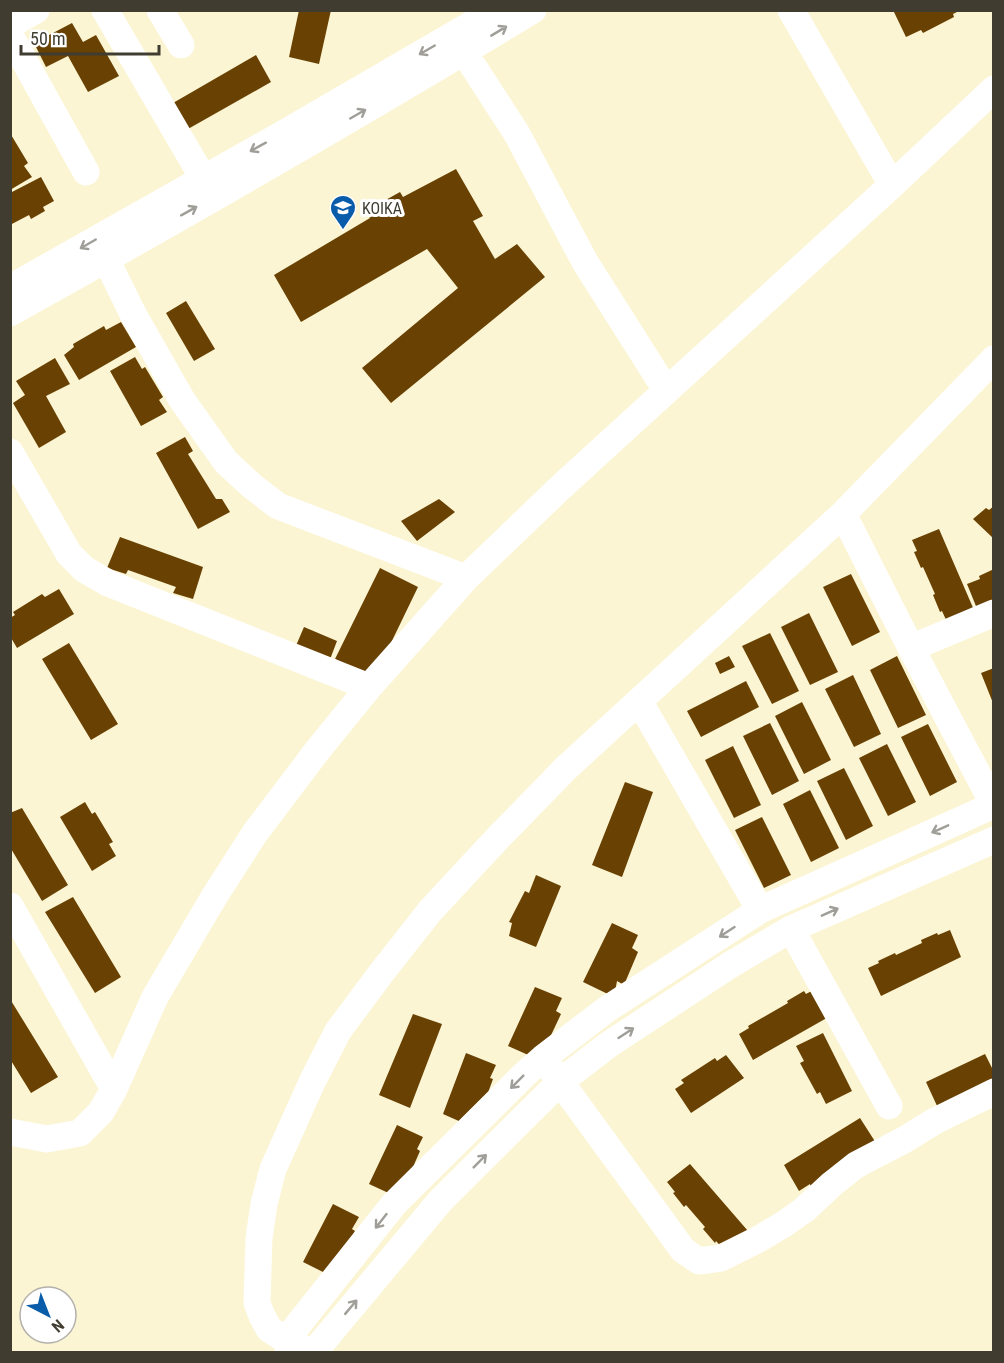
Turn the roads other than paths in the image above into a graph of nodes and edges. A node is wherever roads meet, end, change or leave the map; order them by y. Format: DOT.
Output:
graph roads {
  1 [pos="36,10"];
  2 [pos="105,10"];
  3 [pos="160,10"];
  4 [pos="496,10"];
  5 [pos="533,10"];
  6 [pos="790,10"];
  7 [pos="10,25"];
  8 [pos="456,32"];
  9 [pos="10,35"];
  10 [pos="181,45"];
  11 [pos="993,89"];
  12 [pos="86,172"];
  13 [pos="203,178"];
  14 [pos="892,185"];
  15 [pos="155,218"];
  16 [pos="106,260"];
  17 [pos="10,288"];
  18 [pos="10,313"];
  19 [pos="993,359"];
  20 [pos="666,390"];
  21 [pos="10,452"];
  22 [pos="843,514"];
  23 [pos="466,578"];
  24 [pos="993,613"];
  25 [pos="910,648"];
  26 [pos="369,687"];
  27 [pos="639,701"];
  28 [pos="993,805"];
  29 [pos="993,840"];
  30 [pos="10,906"];
  31 [pos="760,910"];
  32 [pos="791,929"];
  33 [pos="543,1058"];
  34 [pos="560,1082"];
  35 [pos="114,1089"];
  36 [pos="993,1092"];
  37 [pos="889,1106"];
  38 [pos="10,1132"];
  39 [pos="288,1346"];
  40 [pos="312,1353"];
  1 -- 7 [label="street"];
  2 -- 13 [label="street"];
  3 -- 10 [label="street"];
  4 -- 8 [label="street"];
  8 -- 5 [label="street, one-way"];
  6 -- 14 [label="street"];
  8 -- 13 [label="street, one-way"];
  15 -- 8 [label="street, one-way"];
  8 -- 20 [label="street"];
  9 -- 12 [label="street"];
  11 -- 14 [label="street"];
  13 -- 15 [label="street"];
  14 -- 20 [label="street"];
  15 -- 16 [label="street"];
  15 -- 17 [label="street, one-way"];
  16 -- 18 [label="street"];
  16 -- 23 [label="street"];
  19 -- 22 [label="street"];
  20 -- 23 [label="street"];
  21 -- 26 [label="street"];
  22 -- 25 [label="street"];
  22 -- 27 [label="street"];
  23 -- 26 [label="street"];
  24 -- 25 [label="street"];
  25 -- 28 [label="street"];
  26 -- 35 [label="street"];
  27 -- 31 [label="street"];
  27 -- 39 [label="street"];
  28 -- 31 [label="street, one-way"];
  32 -- 29 [label="street, one-way"];
  30 -- 35 [label="street"];
  31 -- 33 [label="street, one-way"];
  34 -- 32 [label="street, one-way"];
  32 -- 37 [label="street"];
  33 -- 34 [label="street"];
  33 -- 39 [label="street, one-way"];
  34 -- 36 [label="street"];
  40 -- 34 [label="street, one-way"];
  35 -- 38 [label="street"];
  39 -- 40 [label="street"];
}
